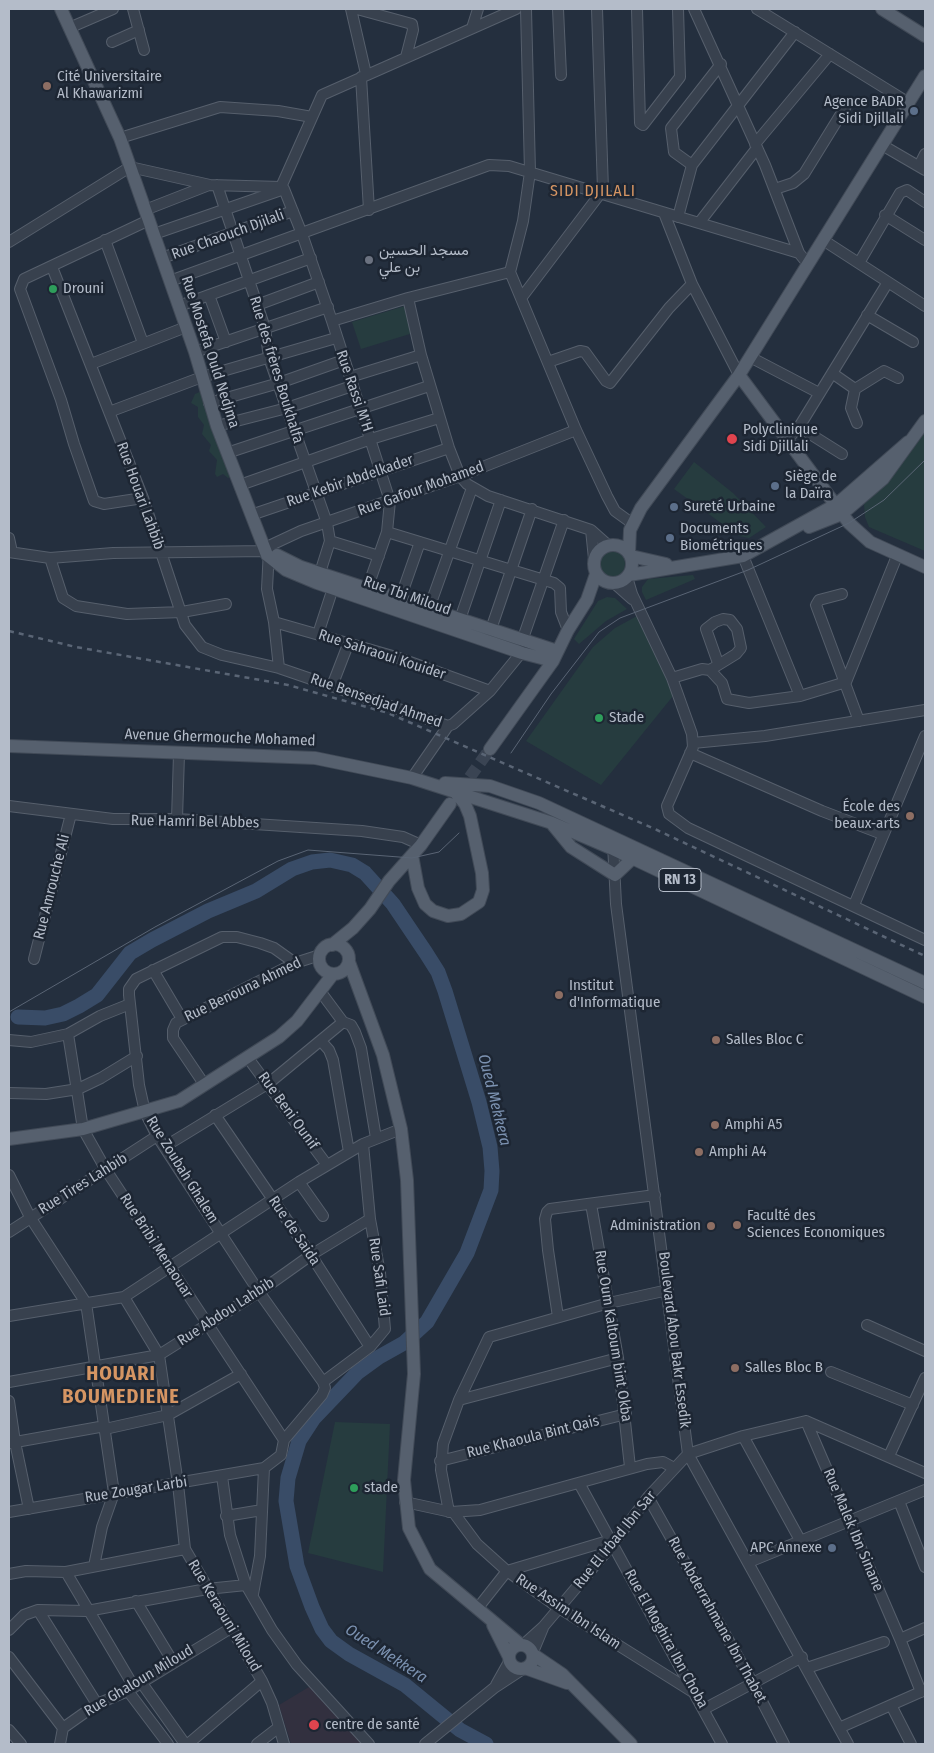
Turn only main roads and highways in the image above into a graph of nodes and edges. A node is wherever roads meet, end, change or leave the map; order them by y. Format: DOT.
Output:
graph roads {
  1 [pos="61,9"];
  2 [pos="882,9"];
  3 [pos="925,36"];
  4 [pos="925,76"];
  5 [pos="739,375"];
  6 [pos="925,421"];
  7 [pos="840,509"];
  8 [pos="632,527"];
  9 [pos="614,545"];
  10 [pos="266,550"];
  11 [pos="630,555"];
  12 [pos="680,566"];
  13 [pos="925,567"];
  14 [pos="596,574"];
  15 [pos="628,576"];
  16 [pos="319,577"];
  17 [pos="612,583"];
  18 [pos="366,593"];
  19 [pos="584,606"];
  20 [pos="427,615"];
  21 [pos="555,656"];
  22 [pos="9,746"];
  23 [pos="490,749"];
  24 [pos="427,782"];
  25 [pos="453,790"];
  26 [pos="474,799"];
  27 [pos="450,804"];
  28 [pos="470,816"];
  29 [pos="565,816"];
  30 [pos="552,823"];
  31 [pos="613,843"];
  32 [pos="412,855"];
  33 [pos="633,858"];
  34 [pos="399,869"];
  35 [pos="416,879"];
  36 [pos="359,922"];
  37 [pos="332,944"];
  38 [pos="320,958"];
  39 [pos="349,959"];
  40 [pos="334,974"];
  41 [pos="925,983"];
  42 [pos="925,997"];
  43 [pos="360,998"];
  44 [pos="309,1003"];
  45 [pos="9,1139"];
  46 [pos="492,1623"];
  47 [pos="527,1649"];
  48 [pos="509,1658"];
  49 [pos="524,1668"];
  50 [pos="576,1688"];
  51 [pos="631,1744"];
  1 -- 10 [label="main road, Rue Mostefa Ould Nedjma"];
  2 -- 3 [label="main road"];
  4 -- 5 [label="main road"];
  5 -- 7 [label="main road"];
  5 -- 8 [label="main road"];
  6 -- 7 [label="main road"];
  7 -- 12 [label="main road"];
  7 -- 13 [label="main road"];
  8 -- 9 [label="main road"];
  8 -- 11 [label="main road"];
  9 -- 11 [label="main road"];
  9 -- 14 [label="main road"];
  10 -- 16 [label="main road, Rue Tbi Miloud"];
  11 -- 12 [label="main road"];
  11 -- 15 [label="main road"];
  12 -- 15 [label="main road"];
  14 -- 17 [label="main road"];
  14 -- 19 [label="main road"];
  15 -- 17 [label="main road"];
  16 -- 18 [label="main road"];
  16 -- 18 [label="main road, Rue Tbi Miloud"];
  17 -- 19 [label="main road"];
  18 -- 20 [label="main road, Rue Tbi Miloud"];
  18 -- 20 [label="main road"];
  19 -- 21 [label="main road"];
  20 -- 21 [label="main road, Rue Tbi Miloud"];
  21 -- 23 [label="main road"];
  22 -- 24 [label="main road, Avenue Ghermouche Mohamed"];
  24 -- 25 [label="main road, RN 13"];
  24 -- 29 [label="main road, RN 13"];
  25 -- 26 [label="main road, RN 13"];
  25 -- 28 [label="main road"];
  26 -- 28 [label="main road"];
  26 -- 29 [label="main road"];
  26 -- 30 [label="main road, RN 13"];
  27 -- 32 [label="main road"];
  28 -- 35 [label="main road"];
  29 -- 31 [label="main road, RN 13"];
  30 -- 31 [label="main road, RN 13"];
  30 -- 33 [label="main road"];
  31 -- 33 [label="main road, RN 13"];
  31 -- 41 [label="main road, RN 13"];
  32 -- 34 [label="main road"];
  32 -- 35 [label="main road"];
  33 -- 42 [label="main road, RN 13"];
  34 -- 35 [label="main road"];
  34 -- 36 [label="main road"];
  36 -- 37 [label="main road"];
  36 -- 39 [label="main road"];
  37 -- 38 [label="main road"];
  37 -- 39 [label="main road"];
  38 -- 40 [label="main road"];
  38 -- 44 [label="main road"];
  39 -- 40 [label="main road"];
  39 -- 43 [label="main road"];
  40 -- 43 [label="main road"];
  40 -- 44 [label="main road"];
  43 -- 46 [label="main road"];
  44 -- 45 [label="main road"];
  46 -- 47 [label="main road"];
  46 -- 48 [label="main road"];
  47 -- 48 [label="main road"];
  47 -- 49 [label="main road"];
  47 -- 50 [label="main road"];
  48 -- 49 [label="main road"];
  49 -- 50 [label="main road"];
  50 -- 51 [label="main road"];
}
